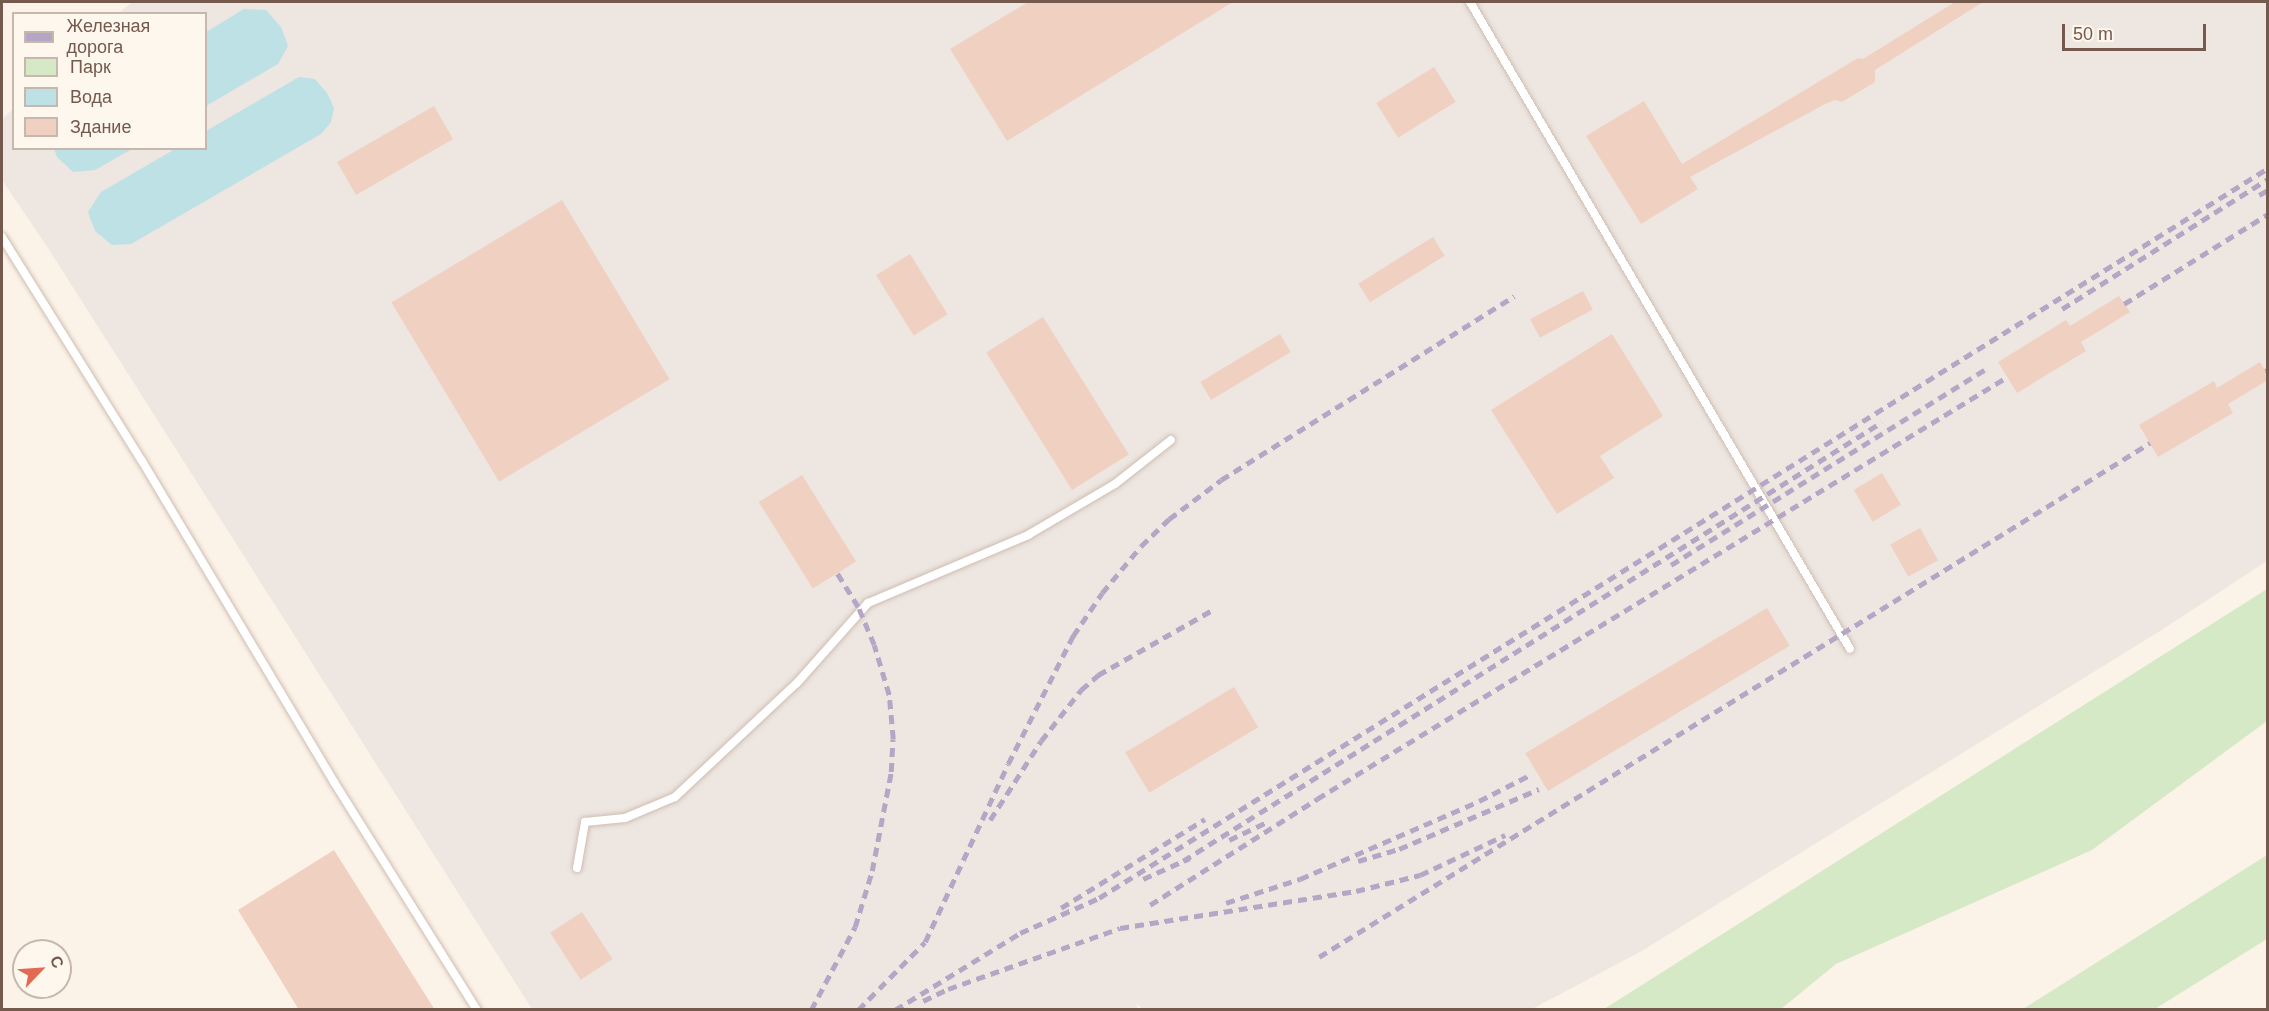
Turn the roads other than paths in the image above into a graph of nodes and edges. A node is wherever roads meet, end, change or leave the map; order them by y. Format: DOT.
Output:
graph roads {
  1 [pos="1470,2"];
  2 [pos="2,237"];
  3 [pos="1171,440"];
  4 [pos="1850,649"];
  5 [pos="578,868"];
  6 [pos="477,1010"];
  1 -- 4 [label="lane"];
  2 -- 6 [label="lane"];
  3 -- 5 [label="lane"];
}
